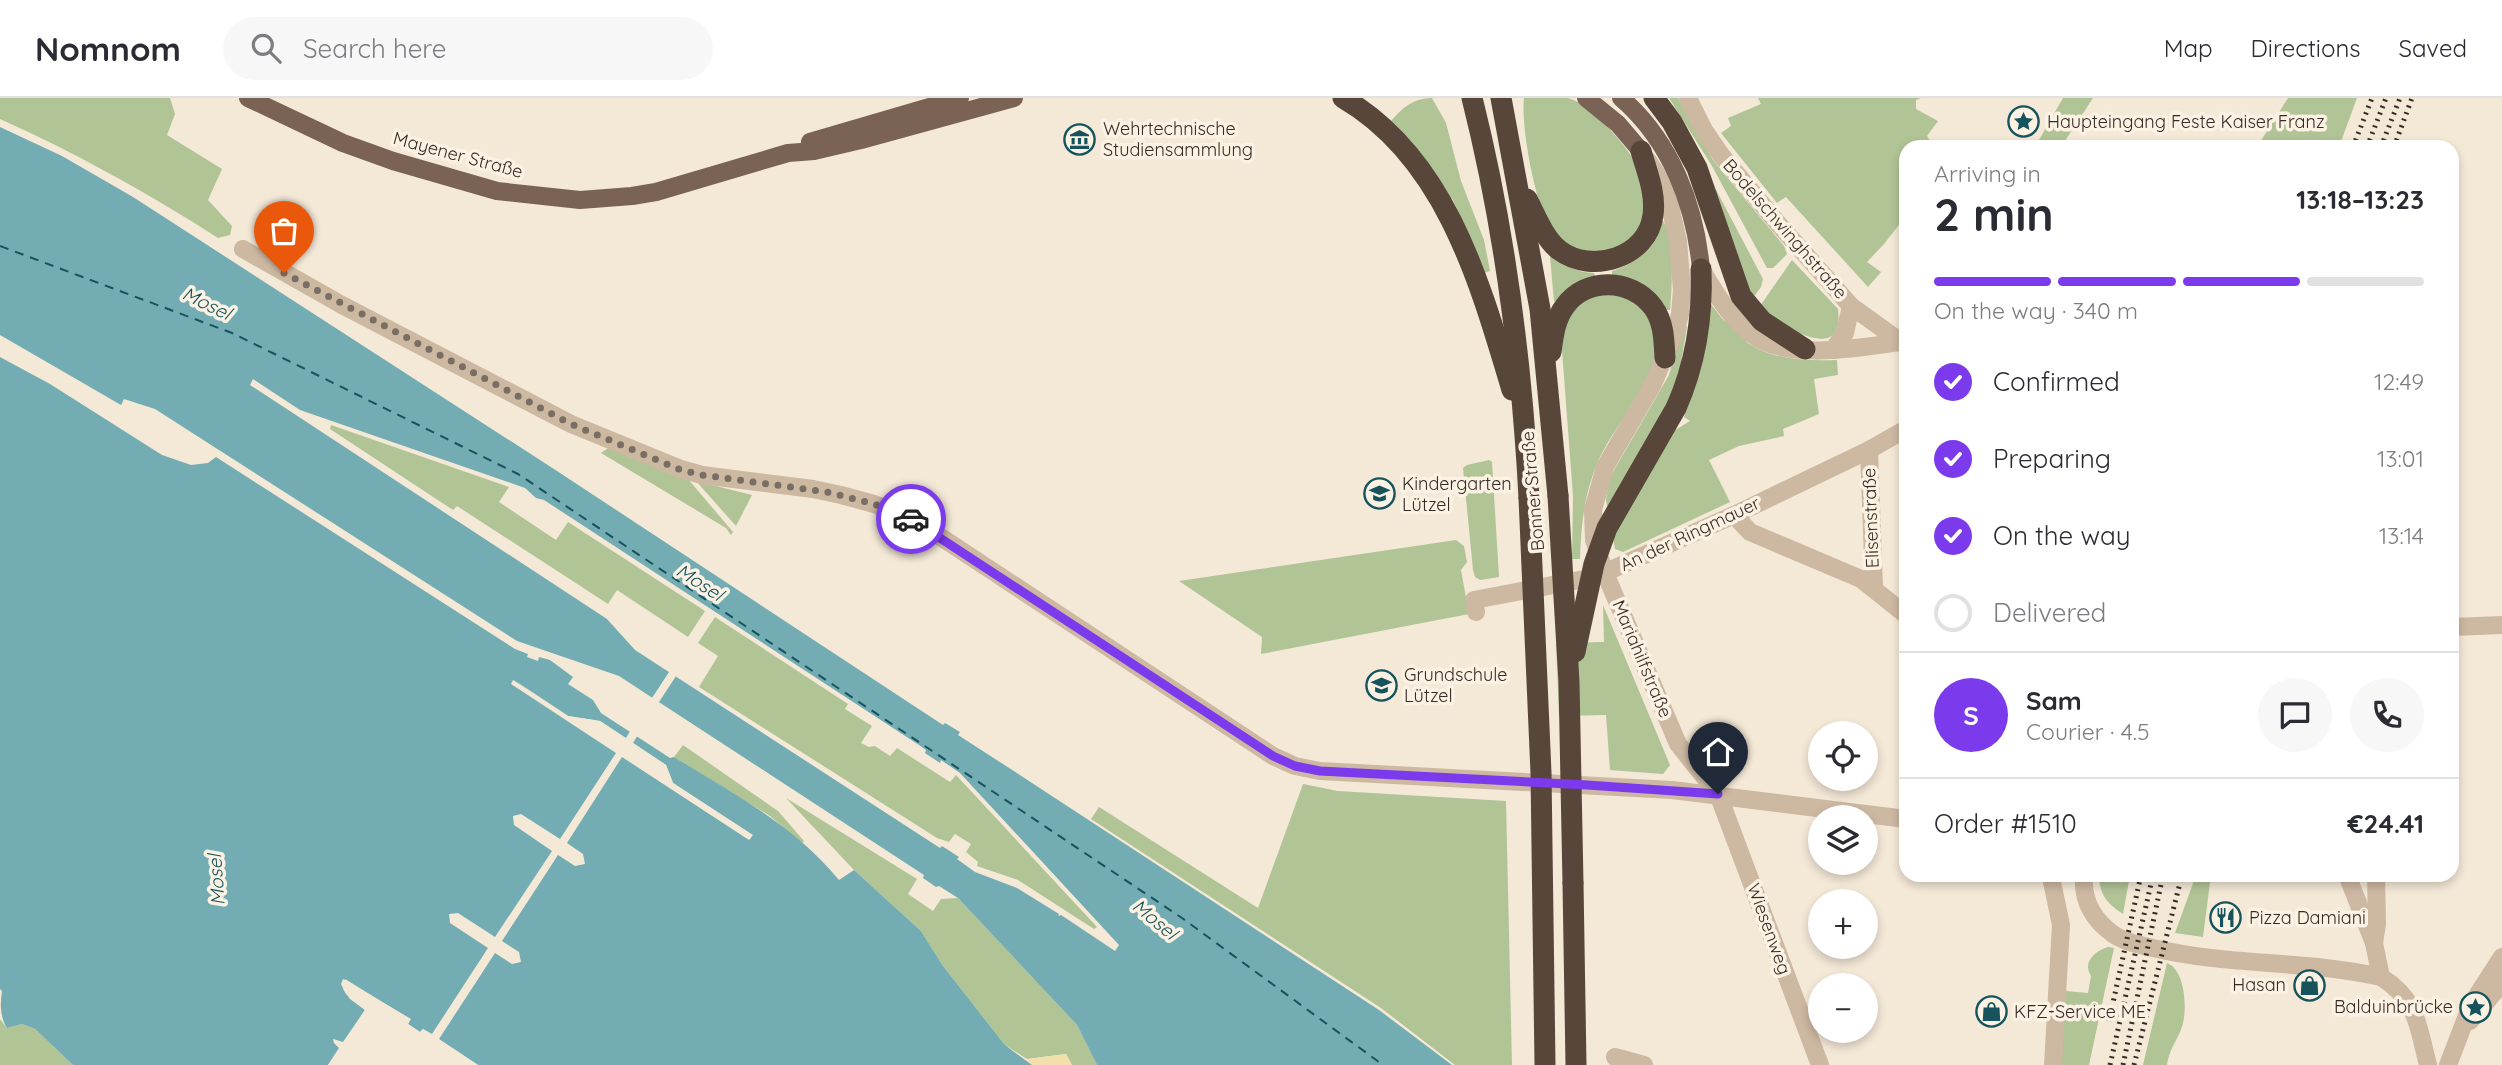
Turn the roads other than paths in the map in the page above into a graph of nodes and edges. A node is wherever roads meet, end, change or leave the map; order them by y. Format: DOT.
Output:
graph roads {
  1 [pos="248,98"];
  2 [pos="960,98"];
  3 [pos="1014,98"];
  4 [pos="1343,98"];
  5 [pos="1472,98"];
  6 [pos="1501,98"];
  7 [pos="1586,98"];
  8 [pos="1621,98"];
  9 [pos="1654,98"];
  10 [pos="1688,98"];
  11 [pos="1641,151"];
  12 [pos="788,153"];
  13 [pos="1518,181"];
  14 [pos="243,249"];
  15 [pos="1701,269"];
  16 [pos="1735,304"];
  17 [pos="1852,306"];
  18 [pos="1899,339"];
  19 [pos="1899,342"];
  20 [pos="1805,349"];
  21 [pos="1833,350"];
  22 [pos="1665,358"];
  23 [pos="1546,378"];
  24 [pos="1524,432"];
  25 [pos="1899,433"];
  26 [pos="1868,450"];
  27 [pos="1734,515"];
  28 [pos="1605,573"];
  29 [pos="1874,587"];
  30 [pos="1899,609"];
  31 [pos="1476,612"];
  32 [pos="2502,625"];
  33 [pos="2459,627"];
  34 [pos="1569,682"];
  35 [pos="1718,794"];
  36 [pos="1899,818"];
  37 [pos="2049,882"];
  38 [pos="2051,882"];
  39 [pos="2084,882"];
  40 [pos="2350,882"];
  41 [pos="2376,882"];
  42 [pos="2091,914"];
  43 [pos="2374,943"];
  44 [pos="2502,957"];
  45 [pos="2381,977"];
  46 [pos="2502,983"];
  47 [pos="2463,1028"];
  48 [pos="1615,1057"];
  49 [pos="1545,1065"];
  50 [pos="1576,1065"];
  51 [pos="1644,1065"];
  52 [pos="1819,1065"];
  53 [pos="2053,1065"];
  54 [pos="2428,1065"];
  55 [pos="2448,1065"];
  1 -- 12 [label="main road, Mayener Straße"];
  2 -- 12 [label="main road, Mayener Straße"];
  3 -- 12 [label="main road, Mayener Straße"];
  4 -- 24 [label="highway"];
  5 -- 24 [label="highway, Bonner Straße"];
  6 -- 13 [label="highway, Bonner Straße"];
  7 -- 11 [label="main road"];
  8 -- 15 [label="main road"];
  9 -- 16 [label="highway"];
  10 -- 17 [label="street, Bodelschwinghstraße"];
  11 -- 13 [label="highway"];
  11 -- 22 [label="street"];
  13 -- 23 [label="highway, Bonner Straße"];
  14 -- 35 [label="street"];
  15 -- 16 [label="street"];
  15 -- 34 [label="highway, bridge"];
  16 -- 20 [label="highway"];
  17 -- 18 [label="street, Bodelschwinghstraße"];
  17 -- 21 [label="street"];
  19 -- 21 [label="street"];
  20 -- 21 [label="street"];
  22 -- 23 [label="highway"];
  22 -- 28 [label="street, Mariahilfstraße"];
  23 -- 34 [label="highway, Bonner Straße, bridge"];
  24 -- 49 [label="highway, Bonner Straße, bridge"];
  25 -- 26 [label="street, An der Ringmauer"];
  26 -- 27 [label="street, An der Ringmauer"];
  26 -- 29 [label="street, Elisenstraße"];
  27 -- 28 [label="street, An der Ringmauer"];
  27 -- 29 [label="street"];
  28 -- 31 [label="street, An der Ringmauer"];
  28 -- 35 [label="street, Mariahilfstraße"];
  29 -- 30 [label="street"];
  32 -- 33 [label="street"];
  34 -- 50 [label="highway, Bonner Straße, bridge"];
  35 -- 36 [label="street"];
  35 -- 52 [label="street, Wiesenweg"];
  37 -- 53 [label="street"];
  38 -- 42 [label="street"];
  39 -- 42 [label="street"];
  40 -- 43 [label="street"];
  41 -- 43 [label="street"];
  42 -- 45 [label="street"];
  43 -- 45 [label="street"];
  44 -- 47 [label="street"];
  45 -- 54 [label="street"];
  46 -- 47 [label="street"];
  47 -- 55 [label="street"];
  48 -- 51 [label="street"];
}
